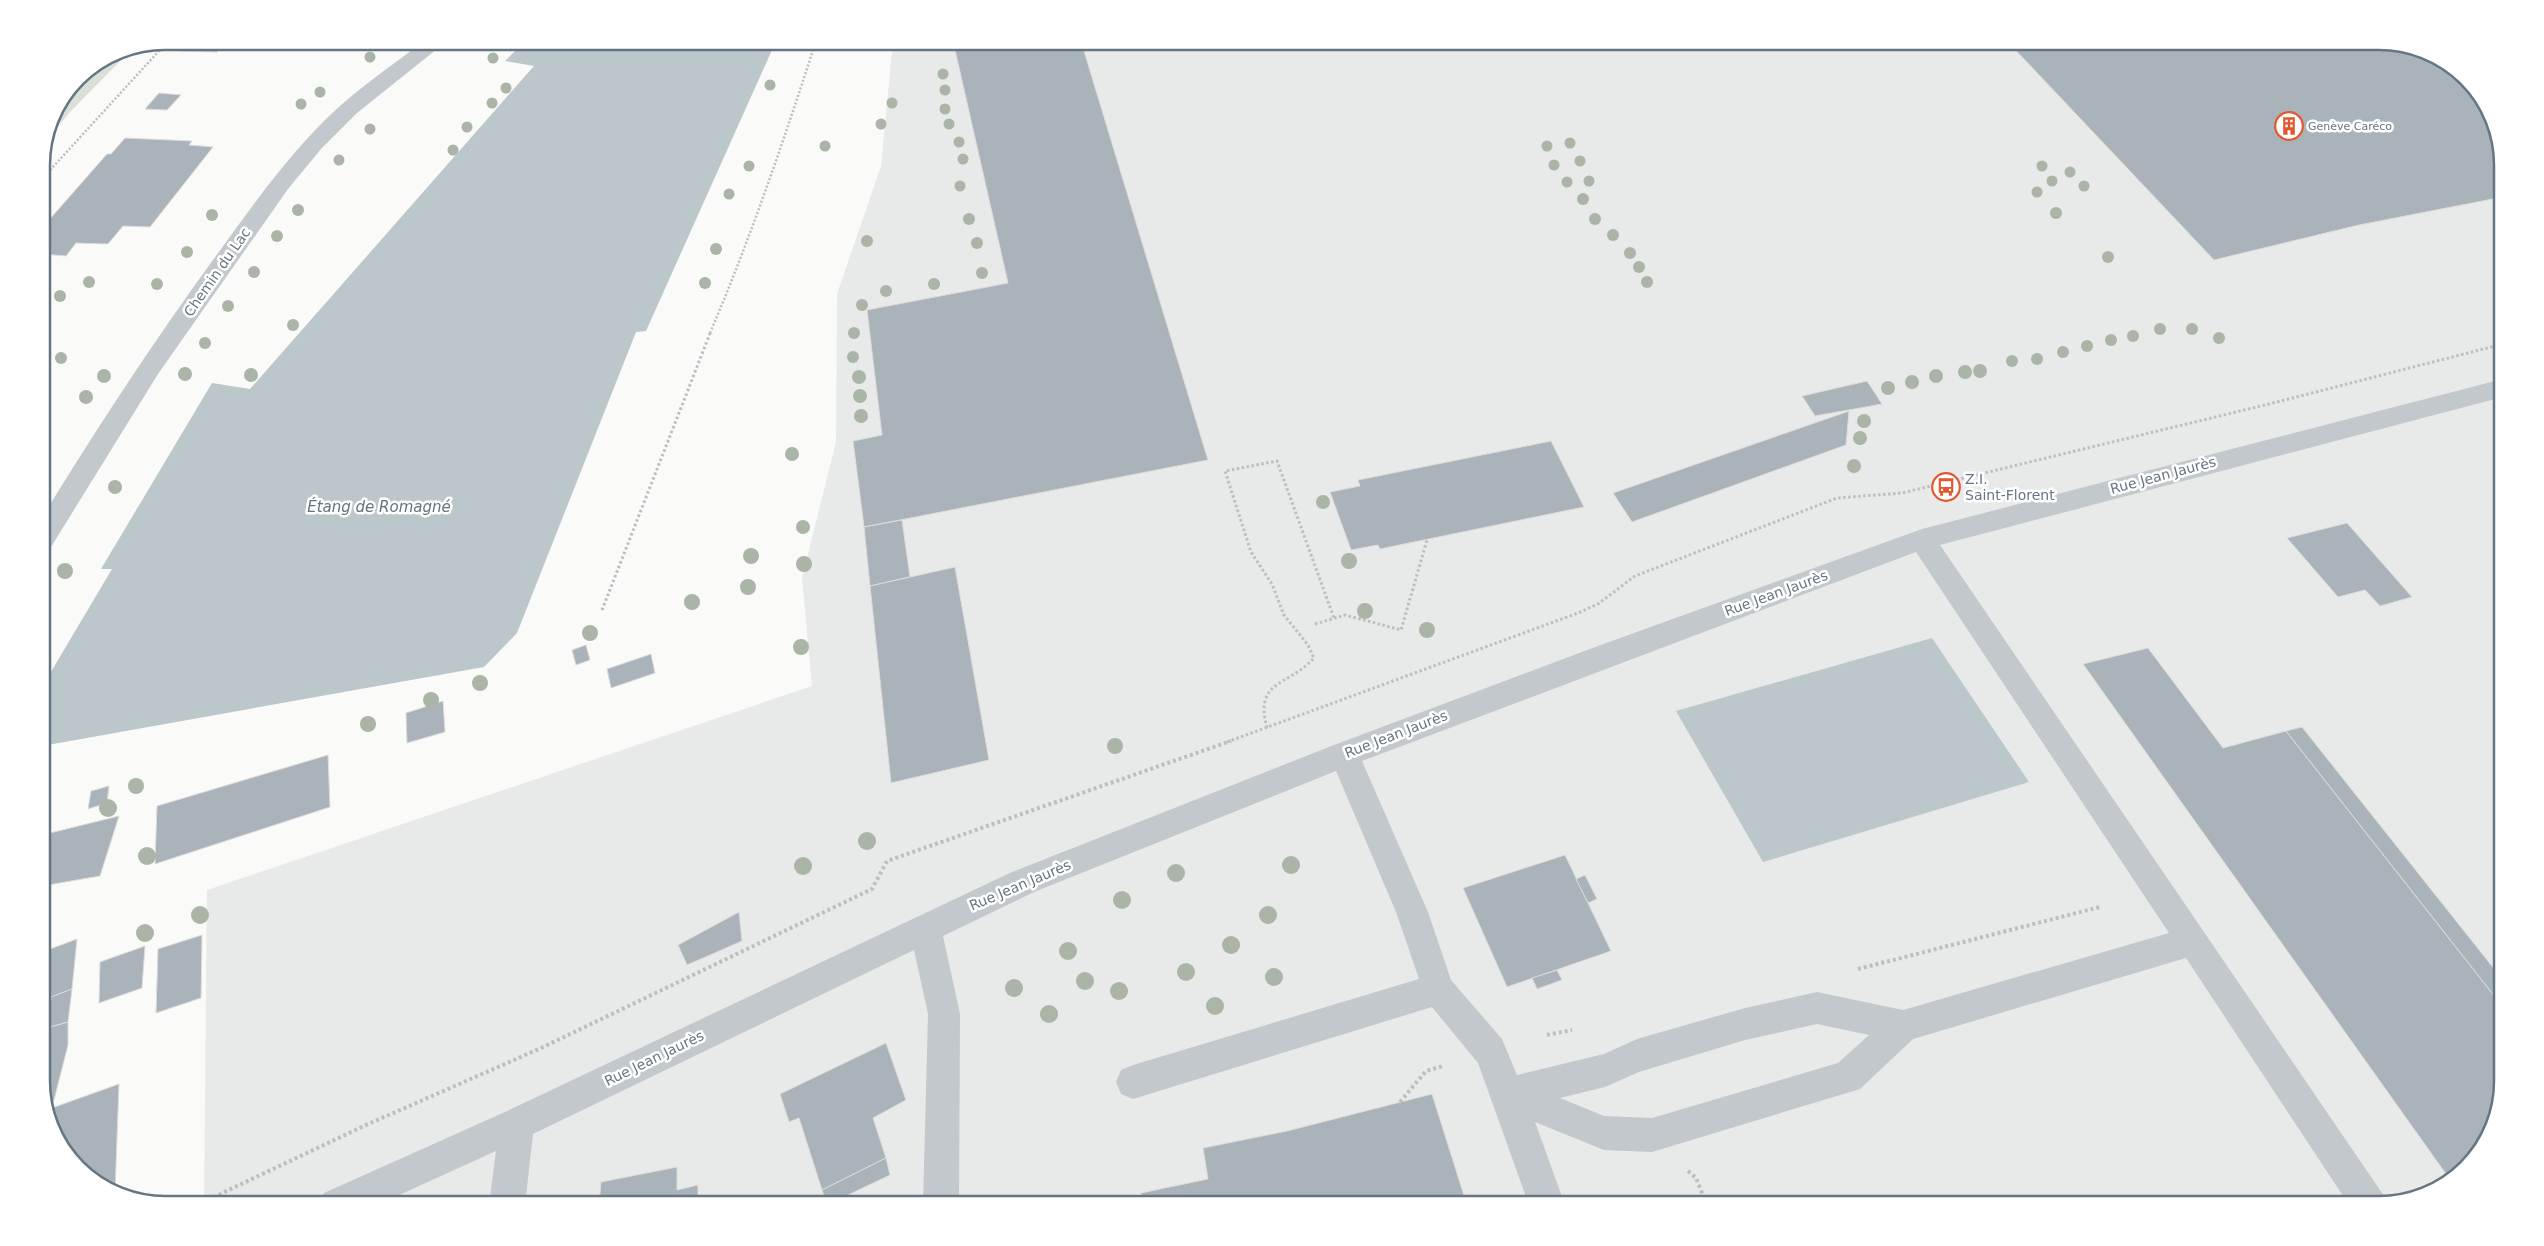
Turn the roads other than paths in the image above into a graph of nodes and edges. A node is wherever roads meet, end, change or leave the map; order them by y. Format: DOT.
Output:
graph roads {
  1 [pos="425,50"];
  2 [pos="2494,390"];
  3 [pos="50,527"];
  4 [pos="1922,539"];
  5 [pos="1344,754"];
  6 [pos="925,927"];
  7 [pos="2192,941"];
  8 [pos="1438,989"];
  9 [pos="1904,1026"];
  10 [pos="1133,1082"];
  11 [pos="1508,1094"];
  12 [pos="517,1124"];
  13 [pos="356,1196"];
  14 [pos="508,1196"];
  15 [pos="941,1196"];
  16 [pos="1544,1196"];
  17 [pos="2364,1196"];
  1 -- 3 [label="street, Chemin du Lac"];
  2 -- 4 [label="street, Rue Jean Jaurès"];
  4 -- 5 [label="street, Rue Jean Jaurès"];
  4 -- 7 [label="street"];
  5 -- 6 [label="street, Rue Jean Jaurès"];
  5 -- 8 [label="street"];
  6 -- 12 [label="street, Rue Jean Jaurès"];
  6 -- 15 [label="street"];
  7 -- 9 [label="street"];
  7 -- 17 [label="street"];
  8 -- 10 [label="street"];
  8 -- 11 [label="street"];
  9 -- 11 [label="street"];
  9 -- 11 [label="street"];
  11 -- 16 [label="street"];
  12 -- 13 [label="street, Rue Jean Jaurès"];
  12 -- 14 [label="street"];
}
